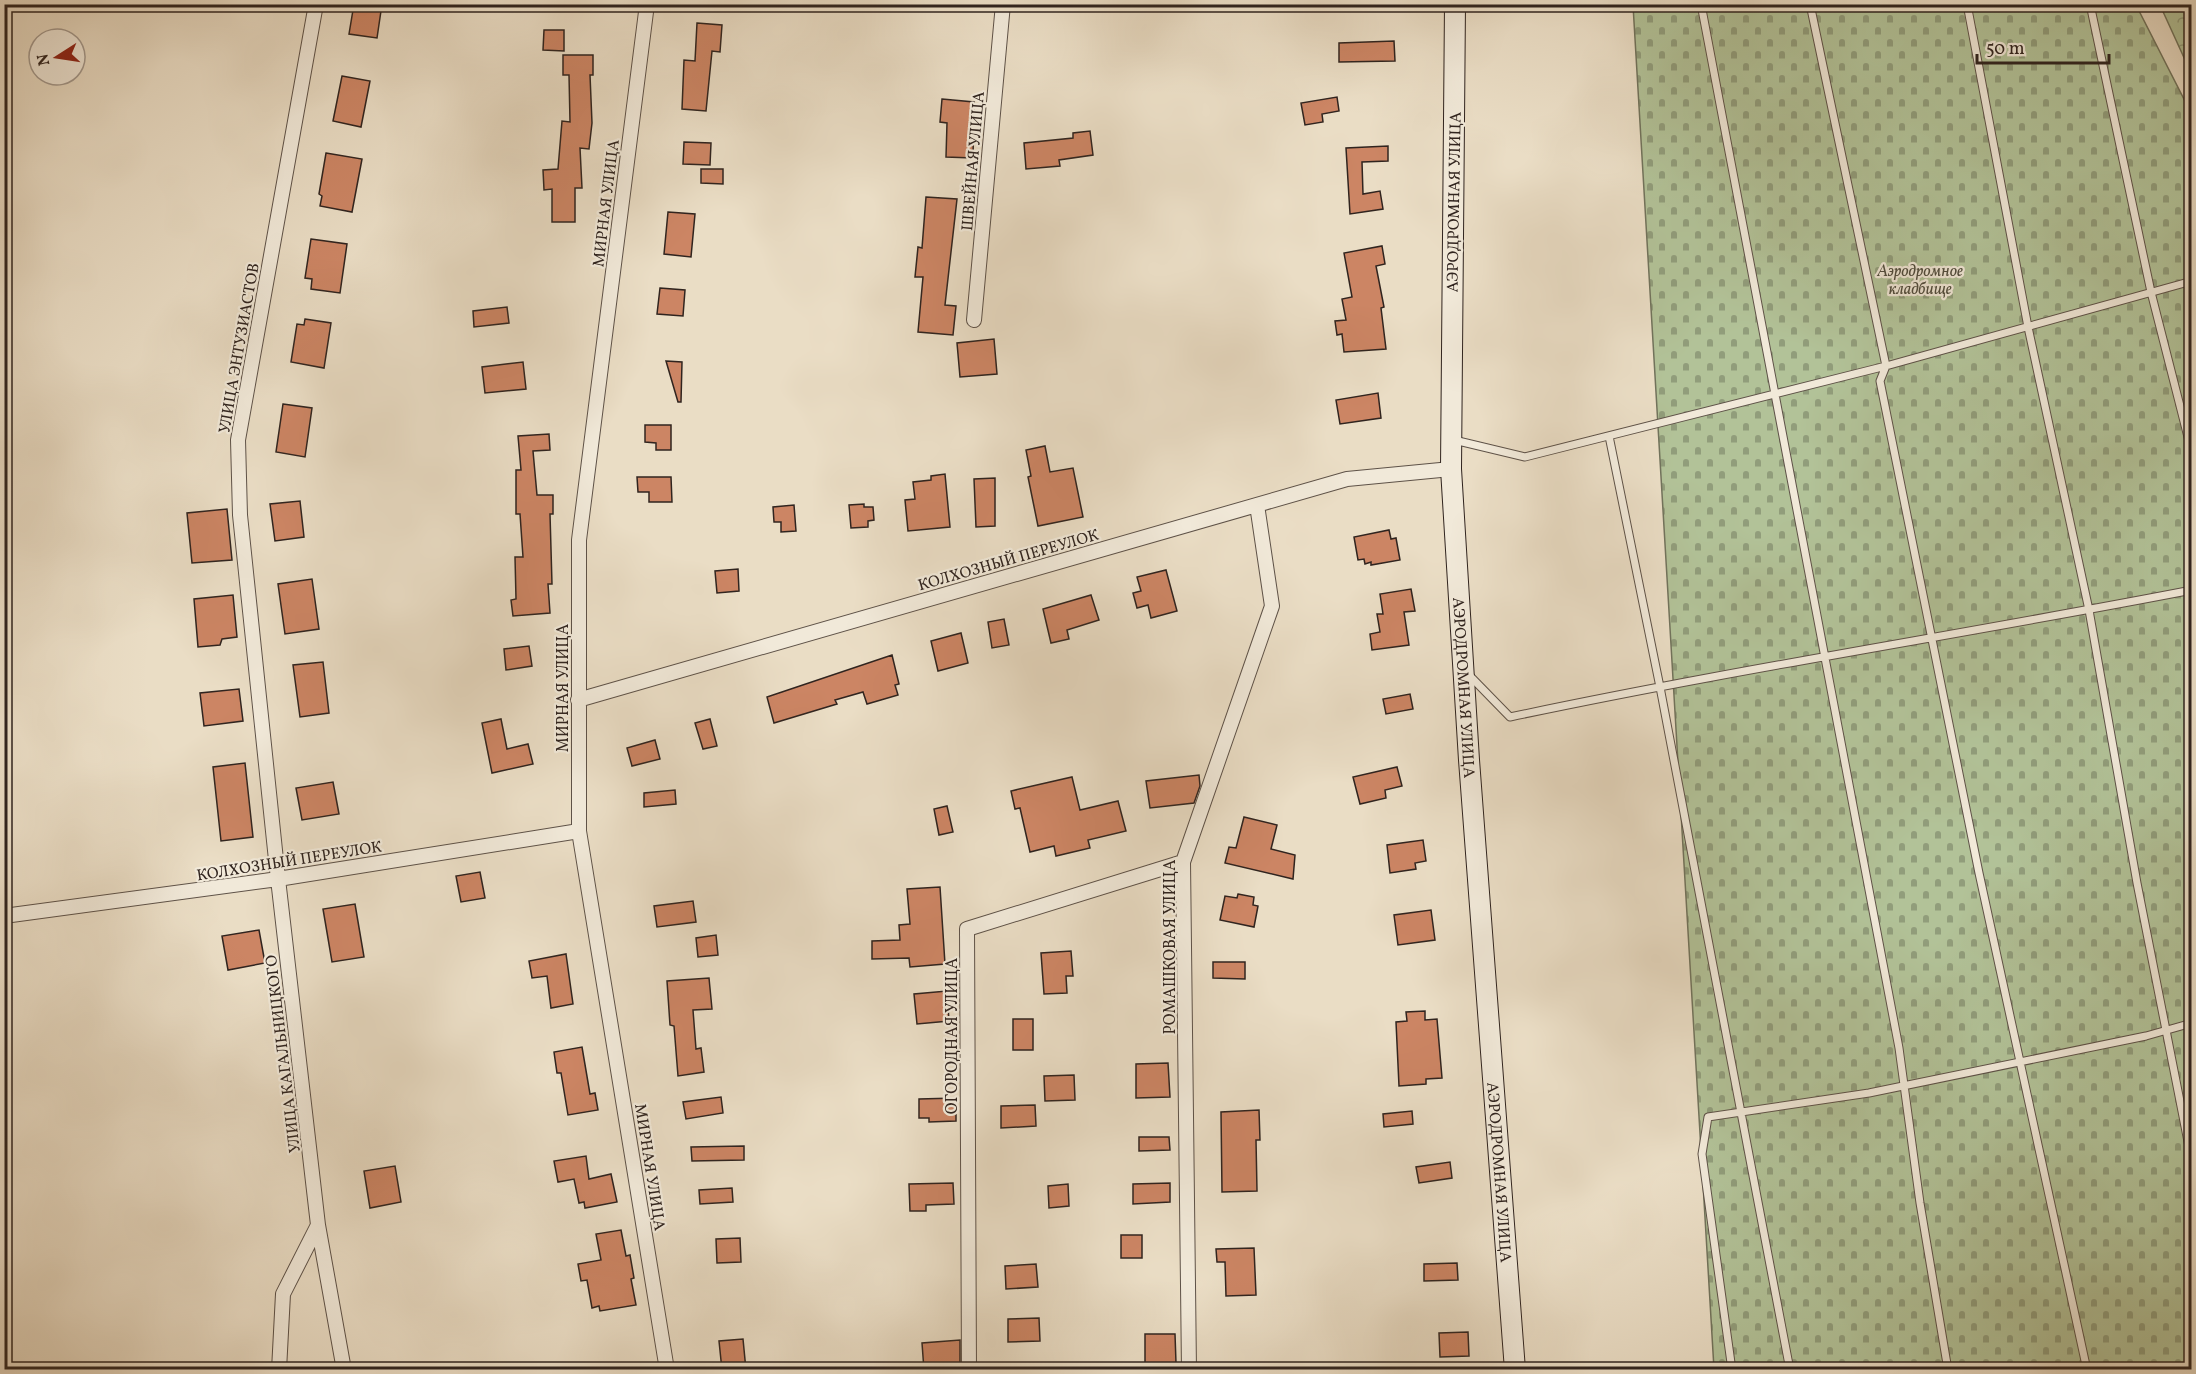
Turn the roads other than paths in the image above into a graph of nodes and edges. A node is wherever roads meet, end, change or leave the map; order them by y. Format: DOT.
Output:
graph roads {
  1 [pos="316,4"];
  2 [pos="647,4"];
  3 [pos="1003,4"];
  4 [pos="1455,4"];
  5 [pos="1701,4"];
  6 [pos="1810,4"];
  7 [pos="1967,4"];
  8 [pos="2090,4"];
  9 [pos="2192,281"];
  10 [pos="2151,292"];
  11 [pos="974,320"];
  12 [pos="2028,327"];
  13 [pos="1886,366"];
  14 [pos="1776,394"];
  15 [pos="1610,436"];
  16 [pos="1451,439"];
  17 [pos="2192,453"];
  18 [pos="1451,469"];
  19 [pos="1257,505"];
  20 [pos="2192,590"];
  21 [pos="2089,610"];
  22 [pos="1932,639"];
  23 [pos="1825,658"];
  24 [pos="1464,670"];
  25 [pos="1660,687"];
  26 [pos="578,700"];
  27 [pos="579,831"];
  28 [pos="1183,862"];
  29 [pos="278,879"];
  30 [pos="4,916"];
  31 [pos="2192,1023"];
  32 [pos="2165,1030"];
  33 [pos="2020,1062"];
  34 [pos="1903,1086"];
  35 [pos="1742,1112"];
  36 [pos="2192,1162"];
  37 [pos="318,1225"];
  38 [pos="279,1370"];
  39 [pos="344,1370"];
  40 [pos="667,1370"];
  41 [pos="969,1370"];
  42 [pos="1189,1370"];
  43 [pos="1515,1370"];
  44 [pos="1732,1370"];
  45 [pos="1790,1370"];
  46 [pos="1948,1370"];
  47 [pos="2087,1370"];
  1 -- 29 [label="street, УЛИЦА ЭНТУЗИАСТОВ"];
  2 -- 26 [label="street, МИРНАЯ УЛИЦА"];
  3 -- 11 [label="street, ШВЕЙНАЯ УЛИЦА"];
  4 -- 16 [label="street, АЭРОДРОМНАЯ УЛИЦА"];
  5 -- 14 [label="lane"];
  6 -- 13 [label="lane"];
  7 -- 12 [label="lane"];
  8 -- 10 [label="lane"];
  9 -- 10 [label="lane"];
  10 -- 12 [label="lane"];
  10 -- 17 [label="lane"];
  12 -- 13 [label="lane"];
  12 -- 21 [label="lane"];
  13 -- 14 [label="lane"];
  13 -- 22 [label="lane"];
  14 -- 15 [label="lane"];
  14 -- 23 [label="lane"];
  15 -- 16 [label="lane"];
  15 -- 25 [label="lane"];
  16 -- 18 [label="street, АЭРОДРОМНАЯ УЛИЦА"];
  18 -- 19 [label="street, КОЛХОЗНЫЙ ПЕРЕУЛОК"];
  18 -- 24 [label="street, АЭРОДРОМНАЯ УЛИЦА"];
  19 -- 26 [label="street, КОЛХОЗНЫЙ ПЕРЕУЛОК"];
  19 -- 28 [label="street, РОМАШКОВАЯ УЛИЦА"];
  20 -- 21 [label="lane"];
  21 -- 22 [label="lane"];
  21 -- 32 [label="lane"];
  22 -- 23 [label="lane"];
  22 -- 33 [label="lane"];
  23 -- 25 [label="lane"];
  23 -- 34 [label="lane"];
  24 -- 25 [label="lane"];
  24 -- 43 [label="street, АЭРОДРОМНАЯ УЛИЦА"];
  25 -- 35 [label="lane"];
  26 -- 27 [label="street, МИРНАЯ УЛИЦА"];
  27 -- 29 [label="street, КОЛХОЗНЫЙ ПЕРЕУЛОК"];
  27 -- 40 [label="street, МИРНАЯ УЛИЦА"];
  28 -- 41 [label="street, ОГОРОДНАЯ УЛИЦА"];
  28 -- 42 [label="street, РОМАШКОВАЯ УЛИЦА"];
  29 -- 30 [label="street, КОЛХОЗНЫЙ ПЕРЕУЛОК"];
  29 -- 37 [label="street, УЛИЦА КАГАЛЬНИЦКОГО"];
  31 -- 32 [label="lane"];
  32 -- 33 [label="lane"];
  32 -- 36 [label="lane"];
  33 -- 34 [label="lane"];
  33 -- 47 [label="lane"];
  34 -- 35 [label="lane"];
  34 -- 46 [label="lane"];
  35 -- 44 [label="lane"];
  35 -- 45 [label="lane"];
  37 -- 38 [label="street"];
  37 -- 39 [label="street, УЛИЦА КАГАЛЬНИЦКОГО"];
}
